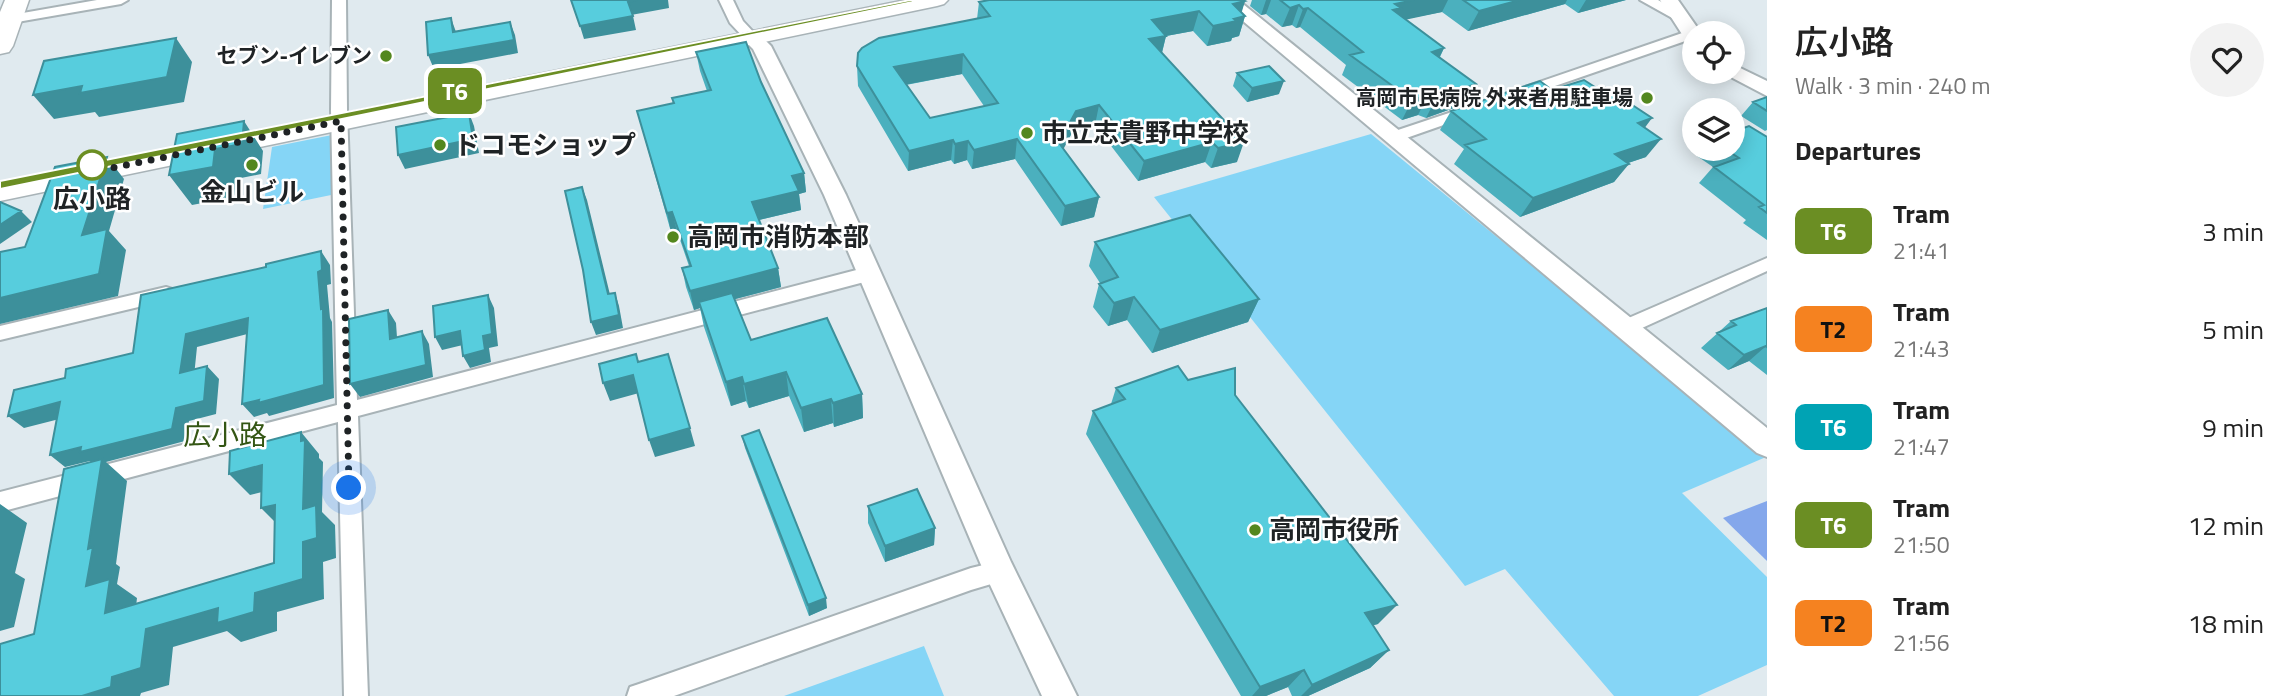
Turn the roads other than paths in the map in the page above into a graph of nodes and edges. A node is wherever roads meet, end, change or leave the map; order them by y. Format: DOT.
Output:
graph roads {
  1 [pos="121,0"];
  2 [pos="338,0"];
  3 [pos="726,0"];
  4 [pos="844,0"];
  5 [pos="936,0"];
  6 [pos="1647,0"];
  7 [pos="1237,2"];
  8 [pos="1674,8"];
  9 [pos="9,14"];
  10 [pos="744,30"];
  11 [pos="1682,39"];
  12 [pos="0,46"];
  13 [pos="1745,77"];
  14 [pos="1767,90"];
  15 [pos="1509,97"];
  16 [pos="1483,106"];
  17 [pos="340,112"];
  18 [pos="1395,137"];
  19 [pos="0,171"];
  20 [pos="0,192"];
  21 [pos="1767,264"];
  22 [pos="868,274"];
  23 [pos="185,289"];
  24 [pos="1624,328"];
  25 [pos="0,333"];
  26 [pos="347,410"];
  27 [pos="1767,445"];
  28 [pos="0,502"];
  29 [pos="1000,572"];
  30 [pos="356,696"];
  31 [pos="639,696"];
  32 [pos="1060,696"];
  1 -- 9 [label="street"];
  2 -- 17 [label="street"];
  3 -- 10 [label="street"];
  4 -- 10 [label="main road"];
  5 -- 10 [label="main road"];
  6 -- 8 [label="street"];
  7 -- 18 [label="street"];
  9 -- 12 [label="highway"];
  10 -- 17 [label="main road"];
  10 -- 22 [label="street"];
  11 -- 15 [label="street"];
  13 -- 14 [label="street"];
  16 -- 18 [label="street"];
  17 -- 19 [label="main road"];
  17 -- 20 [label="main road"];
  17 -- 26 [label="street"];
  18 -- 24 [label="street"];
  21 -- 24 [label="street"];
  22 -- 26 [label="street"];
  22 -- 29 [label="street"];
  23 -- 25 [label="street"];
  24 -- 27 [label="street"];
  26 -- 28 [label="street"];
  26 -- 30 [label="street"];
  29 -- 31 [label="street"];
  29 -- 32 [label="street"];
}
